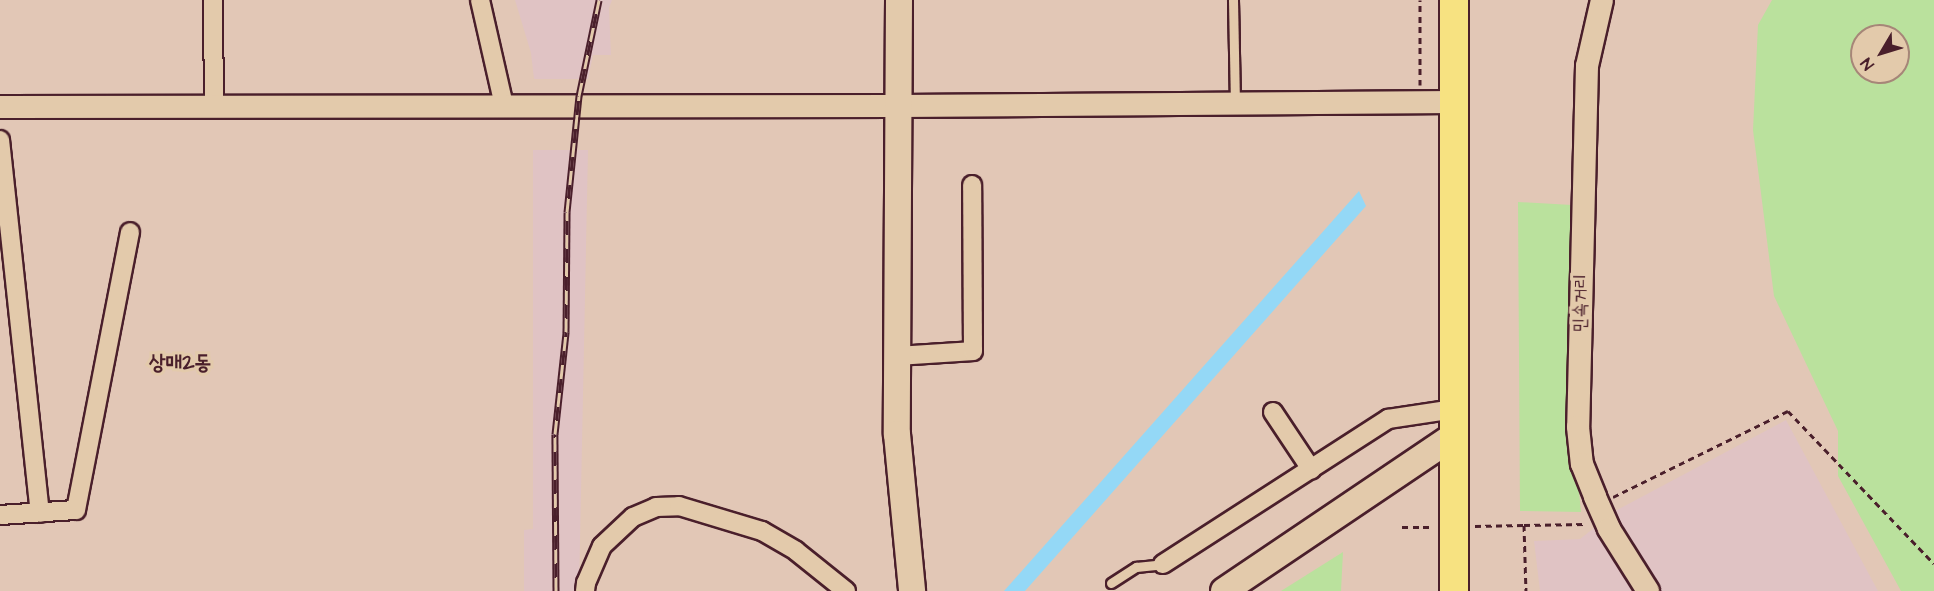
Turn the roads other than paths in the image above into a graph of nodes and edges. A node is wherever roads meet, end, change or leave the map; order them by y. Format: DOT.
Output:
graph roads {
  1 [pos="213,0"];
  2 [pos="480,0"];
  3 [pos="899,0"];
  4 [pos="1233,0"];
  5 [pos="1454,0"];
  6 [pos="1602,0"];
  7 [pos="1454,102"];
  8 [pos="1235,104"];
  9 [pos="214,106"];
  10 [pos="504,106"];
  11 [pos="899,106"];
  12 [pos="0,107"];
  13 [pos="0,140"];
  14 [pos="972,185"];
  15 [pos="130,232"];
  16 [pos="898,357"];
  17 [pos="1273,412"];
  18 [pos="1454,422"];
  19 [pos="1311,469"];
  20 [pos="40,513"];
  21 [pos="0,515"];
  22 [pos="1163,564"];
  23 [pos="1111,583"];
  24 [pos="585,591"];
  25 [pos="846,591"];
  26 [pos="912,591"];
  27 [pos="1224,591"];
  28 [pos="1454,591"];
  29 [pos="1648,591"];
  1 -- 9 [label="street"];
  2 -- 10 [label="street"];
  3 -- 11 [label="main road"];
  4 -- 8 [label="lane"];
  5 -- 7 [label="main road"];
  6 -- 29 [label="street, 민속거리"];
  7 -- 8 [label="street"];
  7 -- 18 [label="main road"];
  8 -- 11 [label="street"];
  9 -- 10 [label="street"];
  9 -- 12 [label="street"];
  10 -- 11 [label="street"];
  11 -- 16 [label="main road"];
  13 -- 20 [label="street"];
  14 -- 16 [label="street"];
  15 -- 20 [label="street"];
  16 -- 26 [label="main road"];
  17 -- 19 [label="street"];
  18 -- 19 [label="street"];
  18 -- 27 [label="main road"];
  18 -- 28 [label="main road"];
  19 -- 22 [label="street"];
  20 -- 21 [label="street"];
  22 -- 23 [label="lane"];
  24 -- 25 [label="street"];
}
